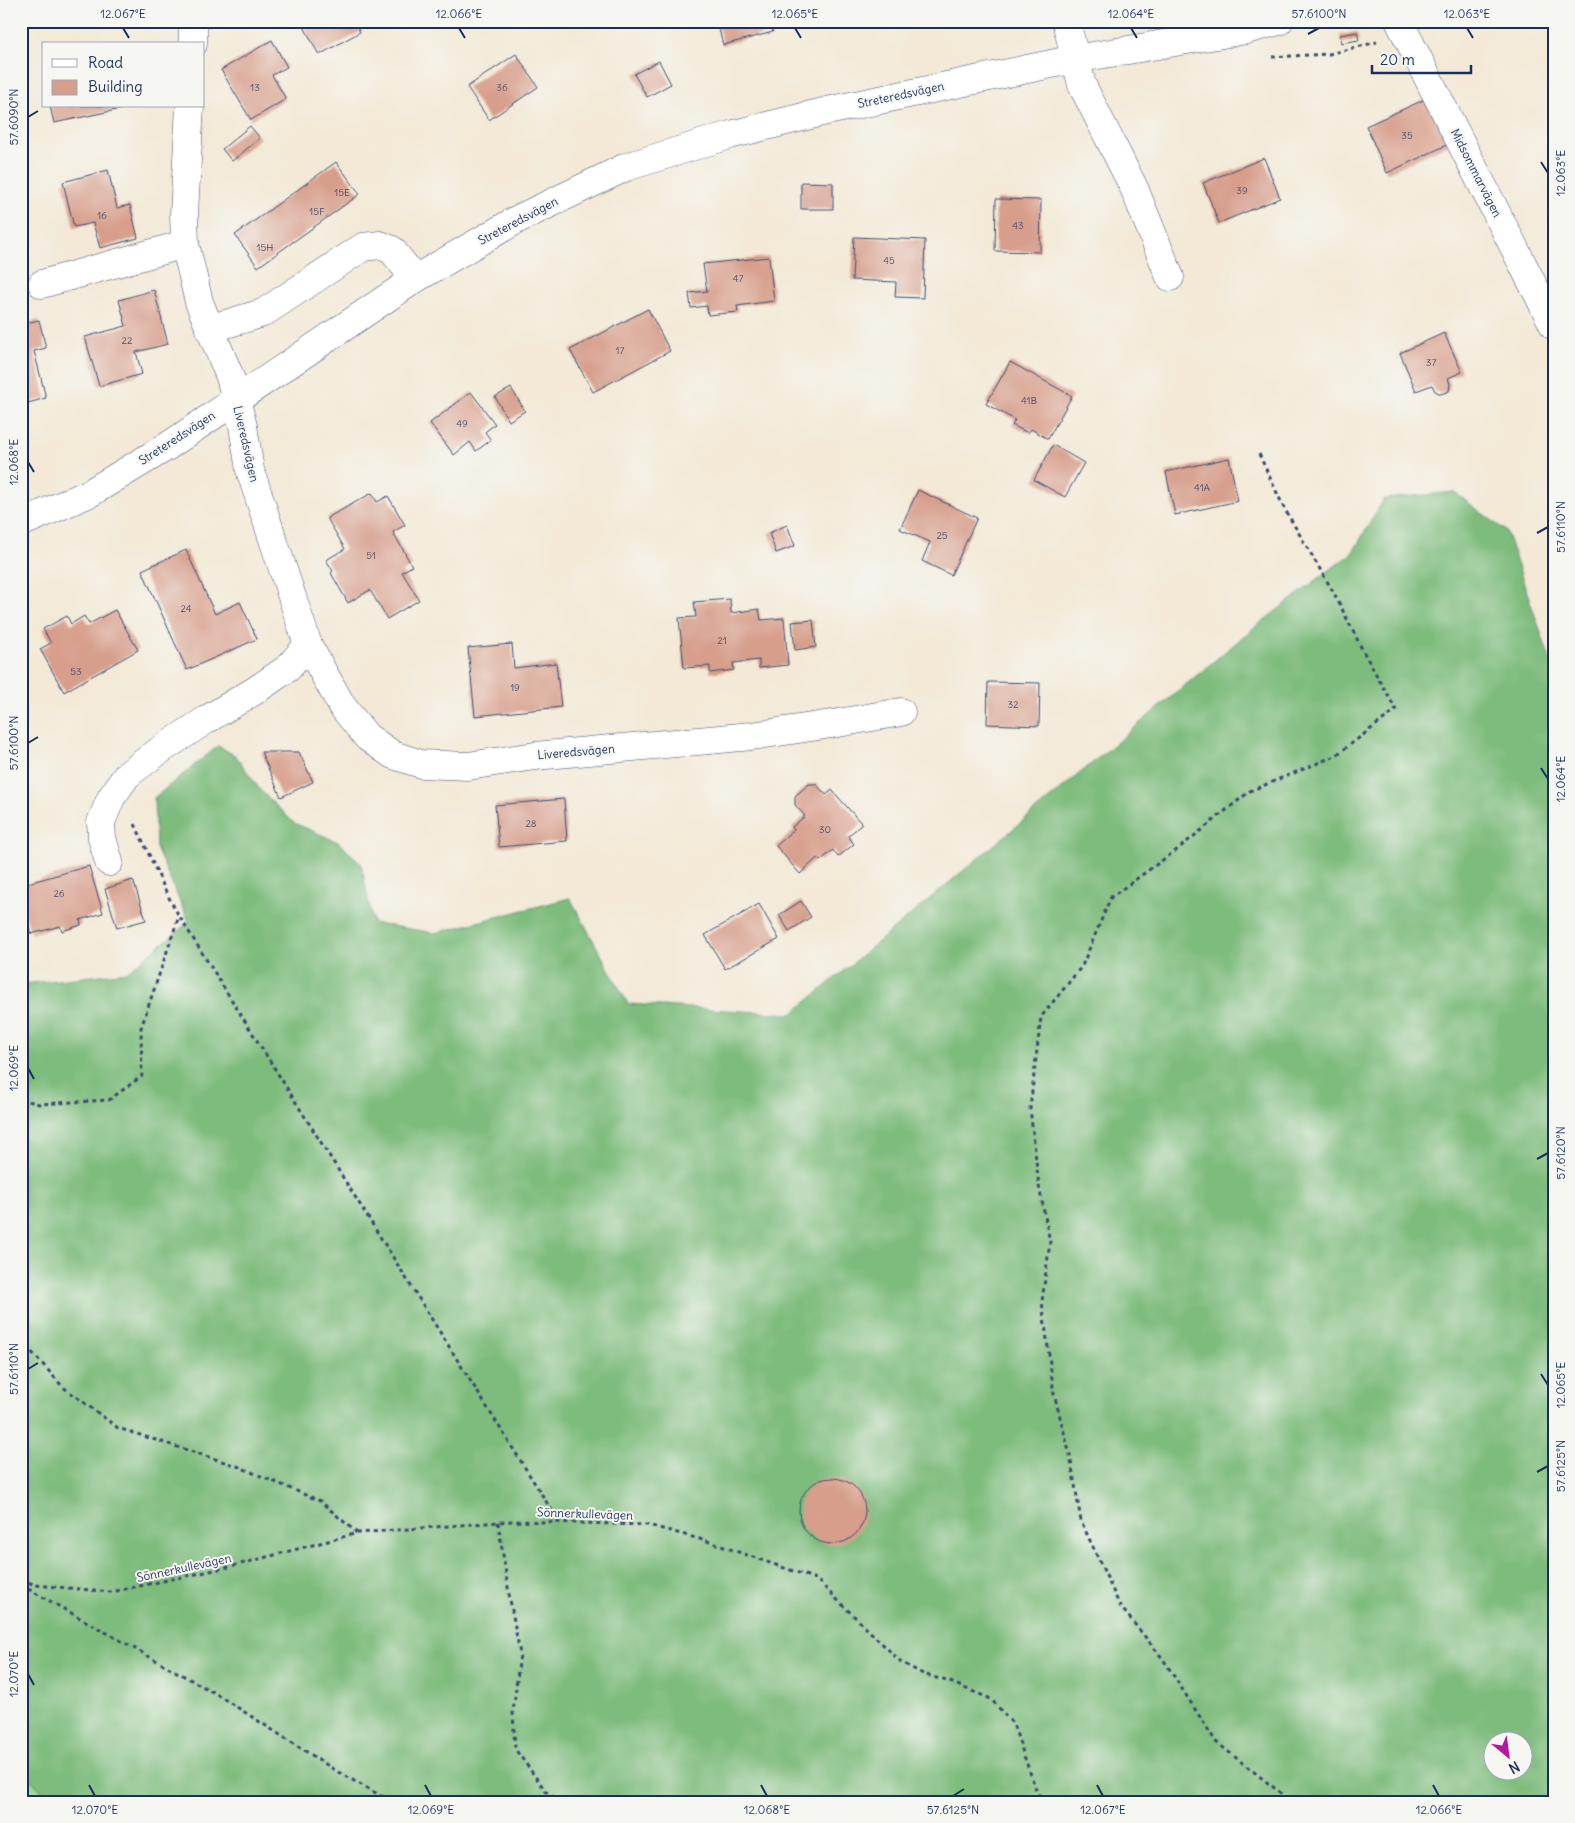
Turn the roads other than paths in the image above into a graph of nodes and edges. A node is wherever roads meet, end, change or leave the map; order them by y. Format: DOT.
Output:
graph roads {
  1 [pos="193,21"];
  2 [pos="1066,21"];
  3 [pos="1279,21"];
  4 [pos="1401,26"];
  5 [pos="193,42"];
  6 [pos="1075,59"];
  7 [pos="190,108"];
  8 [pos="185,244"];
  9 [pos="1170,277"];
  10 [pos="415,279"];
  11 [pos="42,284"];
  12 [pos="1554,326"];
  13 [pos="209,329"];
  14 [pos="235,400"];
  15 [pos="21,523"];
  16 [pos="308,645"];
  17 [pos="901,712"];
  18 [pos="109,862"];
  1 -- 5 [label="street"];
  2 -- 6 [label="street"];
  3 -- 6 [label="street, Streteredsvägen"];
  4 -- 12 [label="street, Midsommarvägen"];
  6 -- 9 [label="street"];
  6 -- 10 [label="street, Streteredsvägen"];
  7 -- 8 [label="street, Liveredsvägen"];
  8 -- 11 [label="street"];
  8 -- 13 [label="street, Liveredsvägen"];
  10 -- 13 [label="street"];
  10 -- 14 [label="street, Streteredsvägen"];
  13 -- 14 [label="street, Liveredsvägen"];
  14 -- 15 [label="street, Streteredsvägen"];
  14 -- 16 [label="street, Liveredsvägen"];
  16 -- 17 [label="street, Liveredsvägen"];
  16 -- 18 [label="street"];
}
